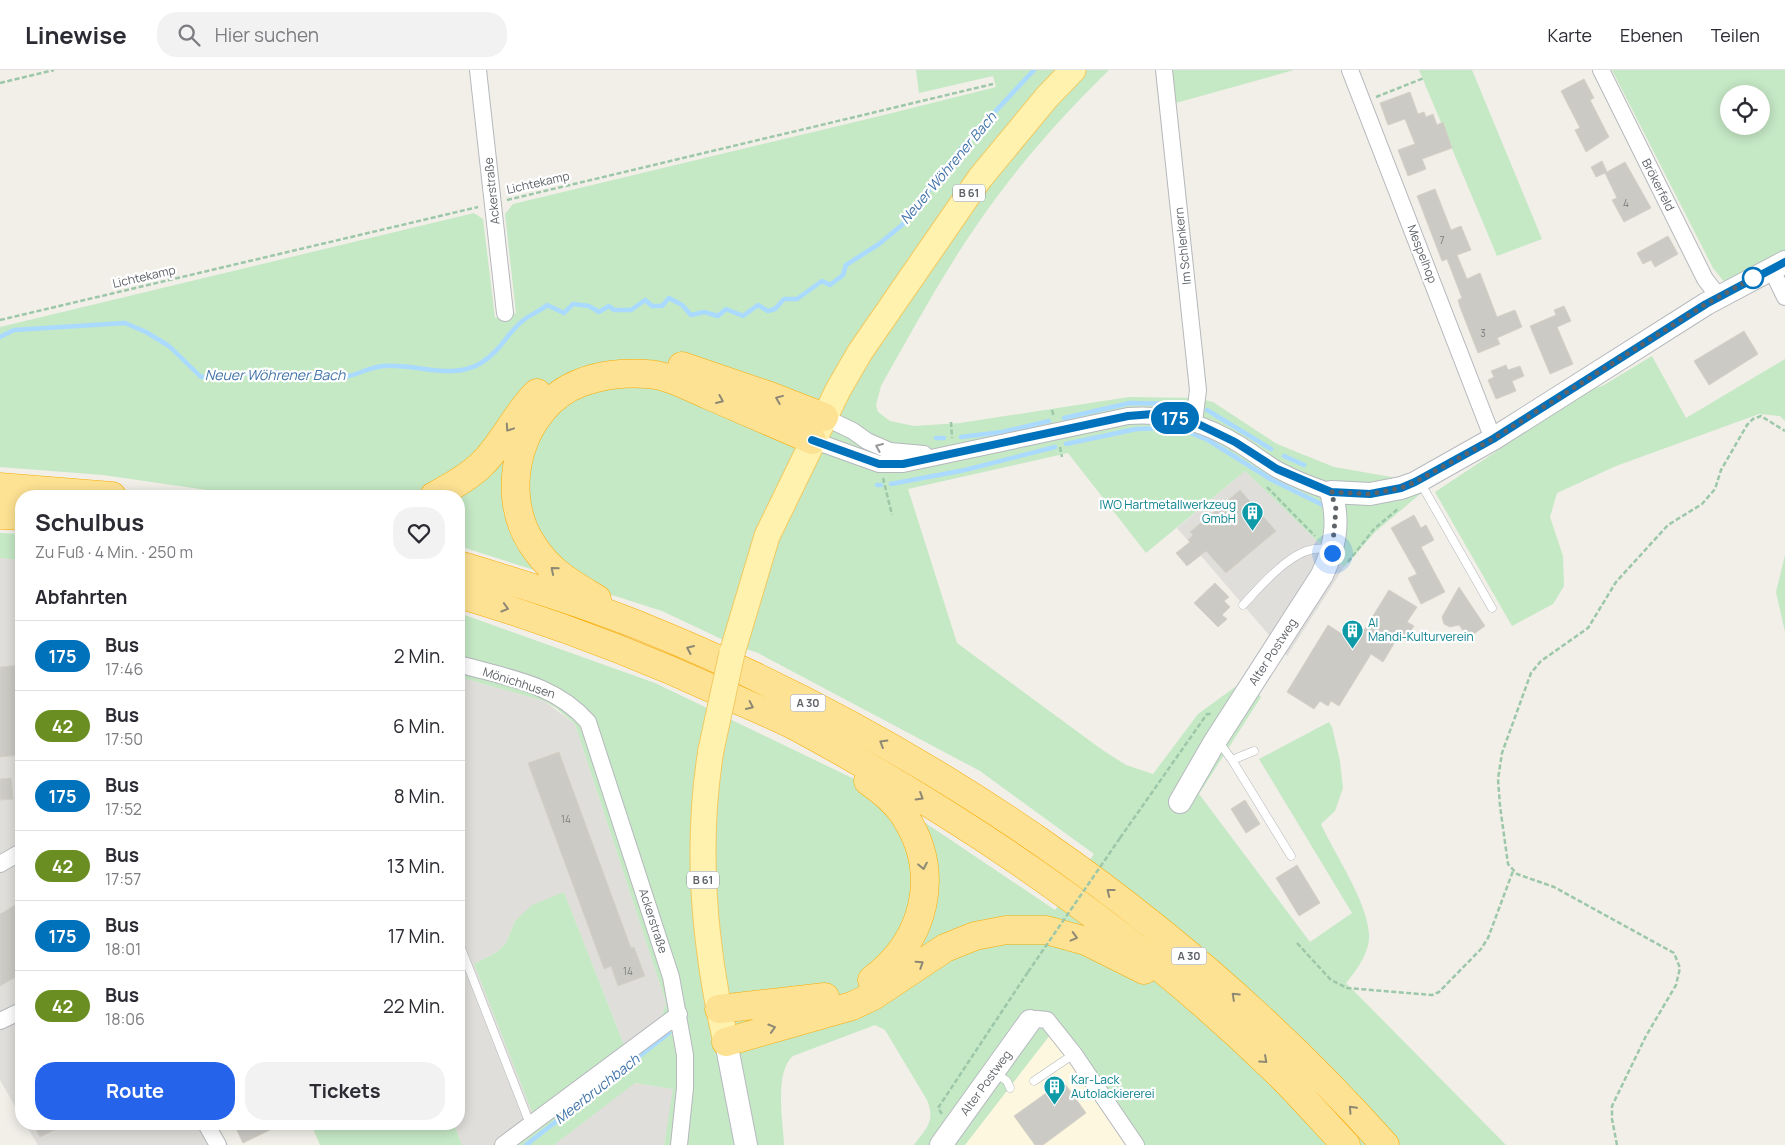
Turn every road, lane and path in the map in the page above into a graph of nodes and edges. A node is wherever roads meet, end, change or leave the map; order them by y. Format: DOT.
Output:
graph roads {
  1 [pos="54,70"];
  2 [pos="478,70"];
  3 [pos="1073,70"];
  4 [pos="1164,70"];
  5 [pos="1350,70"];
  6 [pos="1601,70"];
  7 [pos="1424,78"];
  8 [pos="0,83"];
  9 [pos="993,84"];
  10 [pos="1363,102"];
  11 [pos="493,203"];
  12 [pos="1778,265"];
  13 [pos="1719,297"];
  14 [pos="1785,297"];
  15 [pos="505,313"];
  16 [pos="0,320"];
  17 [pos="1194,422"];
  18 [pos="818,429"];
  19 [pos="1785,431"];
  20 [pos="1493,439"];
  21 [pos="944,455"];
  22 [pos="879,464"];
  23 [pos="1415,482"];
  24 [pos="0,487"];
  25 [pos="1267,488"];
  26 [pos="37,490"];
  27 [pos="445,490"];
  28 [pos="1331,492"];
  29 [pos="0,515"];
  30 [pos="892,515"];
  31 [pos="15,516"];
  32 [pos="1332,553"];
  33 [pos="465,567"];
  34 [pos="465,596"];
  35 [pos="1244,605"];
  36 [pos="1492,608"];
  37 [pos="638,626"];
  38 [pos="465,666"];
  39 [pos="575,708"];
  40 [pos="1230,719"];
  41 [pos="816,739"];
  42 [pos="1214,743"];
  43 [pos="1254,751"];
  44 [pos="1232,760"];
  45 [pos="1180,802"];
  46 [pos="15,855"];
  47 [pos="1291,856"];
  48 [pos="0,864"];
  49 [pos="1513,871"];
  50 [pos="1297,943"];
  51 [pos="465,958"];
  52 [pos="1193,995"];
  53 [pos="719,1009"];
  54 [pos="15,1014"];
  55 [pos="679,1014"];
  56 [pos="0,1021"];
  57 [pos="1030,1021"];
  58 [pos="726,1042"];
  59 [pos="1074,1054"];
  60 [pos="1034,1082"];
  61 [pos="938,1108"];
  62 [pos="530,1124"];
  63 [pos="209,1130"];
  64 [pos="218,1145"];
  65 [pos="503,1145"];
  66 [pos="679,1145"];
  67 [pos="746,1145"];
  68 [pos="941,1145"];
  69 [pos="1136,1145"];
  70 [pos="1346,1145"];
  71 [pos="1385,1145"];
  72 [pos="1617,1145"];
  1 -- 8 [label="path"];
  2 -- 11 [label="street, Ackerstraße"];
  3 -- 18 [label="main road, B 61"];
  4 -- 17 [label="street, Im Schlenkern"];
  5 -- 10 [label="street, Mespelhop"];
  6 -- 13 [label="street, Brökerfeld"];
  7 -- 10 [label="path"];
  9 -- 11 [label="path, Lichtekamp"];
  10 -- 20 [label="street, Mespelhop"];
  11 -- 15 [label="street, Ackerstraße"];
  11 -- 16 [label="path, Lichtekamp"];
  12 -- 13 [label="street"];
  12 -- 14 [label="street"];
  13 -- 20 [label="street"];
  17 -- 21 [label="street"];
  17 -- 28 [label="street"];
  21 -- 18 [label="street, one-way"];
  18 -- 22 [label="street"];
  18 -- 27 [label="highway, one-way"];
  37 -- 18 [label="highway, one-way"];
  18 -- 53 [label="main road, B 61, bridge"];
  19 -- 49 [label="path"];
  20 -- 23 [label="street"];
  21 -- 22 [label="street"];
  22 -- 30 [label="path"];
  23 -- 28 [label="street"];
  23 -- 36 [label="lane"];
  24 -- 26 [label="highway"];
  25 -- 32 [label="path"];
  28 -- 32 [label="street, Alter Postweg"];
  29 -- 31 [label="highway"];
  32 -- 35 [label="lane"];
  32 -- 40 [label="street, Alter Postweg"];
  33 -- 37 [label="highway, A 30"];
  34 -- 41 [label="highway, A 30, one-way"];
  71 -- 37 [label="highway, A 30, one-way"];
  38 -- 39 [label="street, Mönichhusen"];
  39 -- 55 [label="street, Ackerstraße"];
  40 -- 42 [label="street, Alter Postweg"];
  40 -- 61 [label="path, bridge"];
  41 -- 52 [label="highway, A 30, one-way"];
  41 -- 53 [label="highway, one-way"];
  42 -- 44 [label="lane"];
  42 -- 45 [label="street, Alter Postweg"];
  43 -- 44 [label="lane"];
  44 -- 47 [label="lane"];
  46 -- 48 [label="street"];
  49 -- 50 [label="path"];
  49 -- 72 [label="path"];
  51 -- 62 [label="lane"];
  58 -- 52 [label="highway, one-way"];
  52 -- 70 [label="highway, A 30, one-way"];
  53 -- 58 [label="main road, B 61"];
  54 -- 56 [label="street"];
  55 -- 62 [label="street"];
  55 -- 66 [label="street, Ackerstraße"];
  57 -- 59 [label="street"];
  57 -- 68 [label="street, Alter Postweg"];
  58 -- 67 [label="street"];
  59 -- 60 [label="lane"];
  59 -- 69 [label="street"];
  62 -- 65 [label="street"];
  63 -- 64 [label="street"];
}
